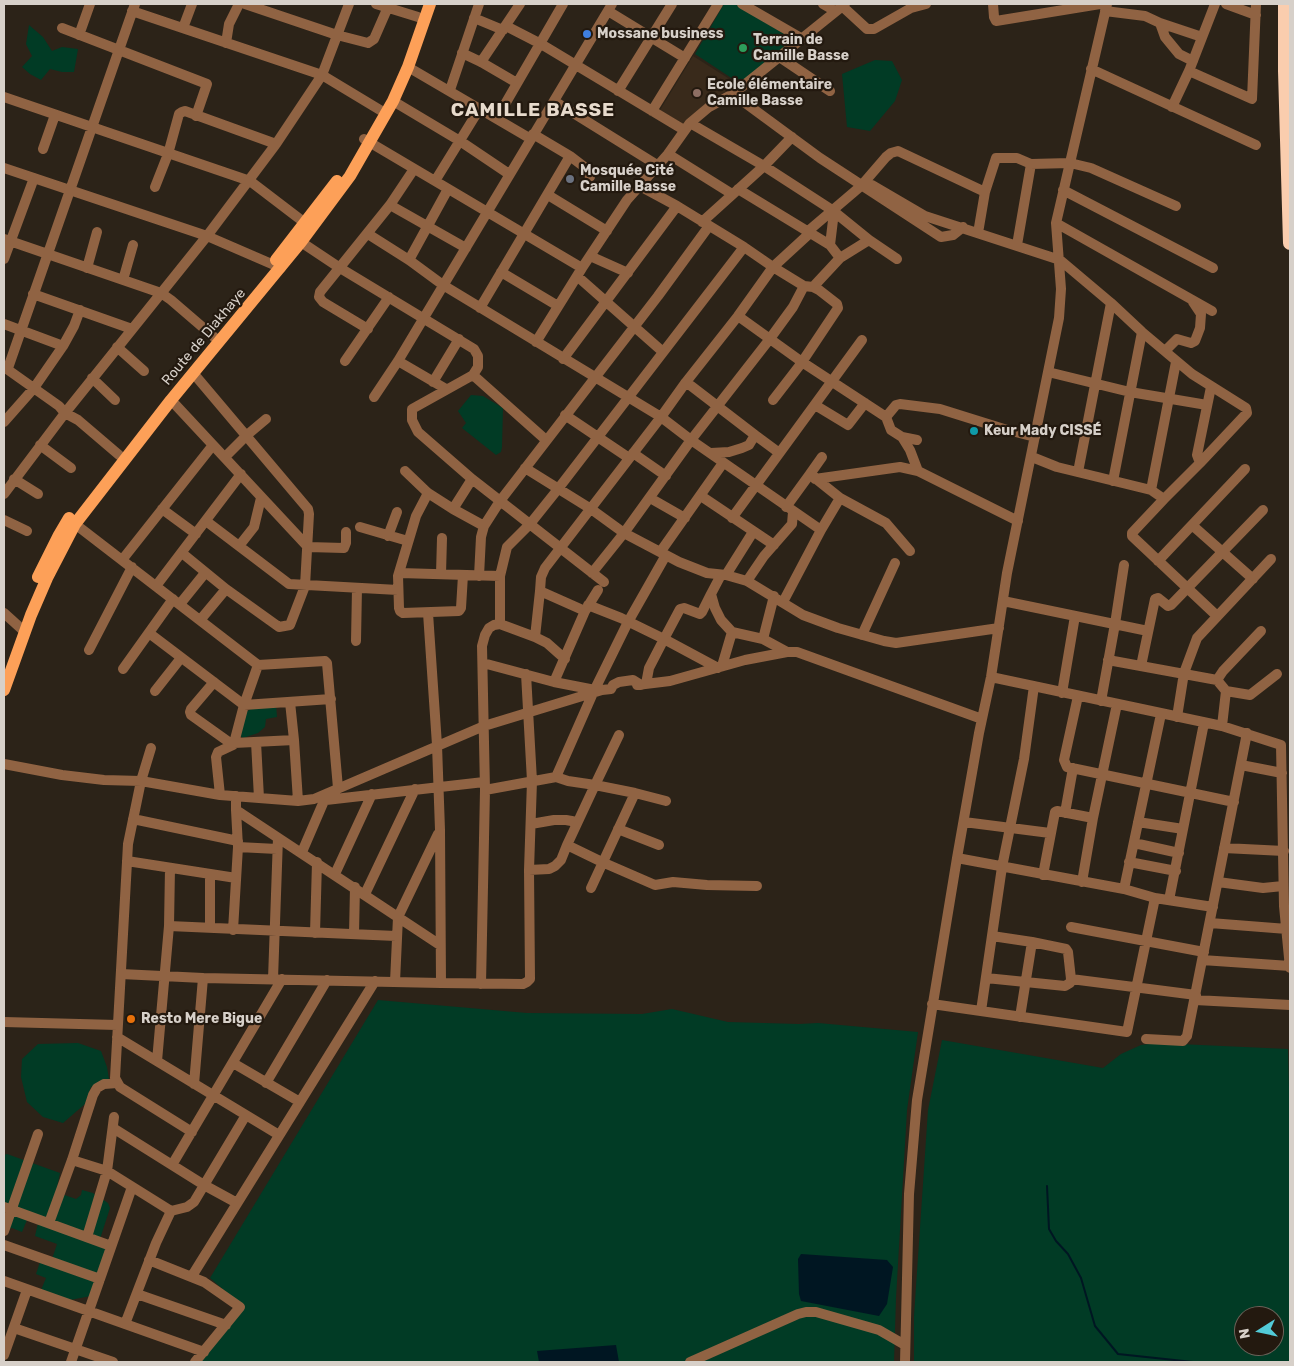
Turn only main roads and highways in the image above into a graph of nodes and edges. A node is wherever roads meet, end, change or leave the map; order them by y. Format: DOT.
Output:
graph roads {
  1 [pos="421,4"];
  2 [pos="430,4"];
  3 [pos="1285,4"];
  4 [pos="367,141"];
  5 [pos="1290,243"];
  6 [pos="277,266"];
  7 [pos="21,629"];
  8 [pos="4,665"];
  9 [pos="4,690"];
  1 -- 4 [label="main road, Route de Diakhaye"];
  2 -- 4 [label="main road, Route de Diakhaye"];
  3 -- 5 [label="highway"];
  4 -- 6 [label="main road, Route de Diakhaye"];
  4 -- 6 [label="main road, Route de Diakhaye"];
  6 -- 7 [label="main road, Route de Diakhaye"];
  6 -- 7 [label="main road, Route de Diakhaye"];
  7 -- 8 [label="main road, Route de Diakhaye"];
  7 -- 9 [label="main road, Route de Diakhaye"];
}
